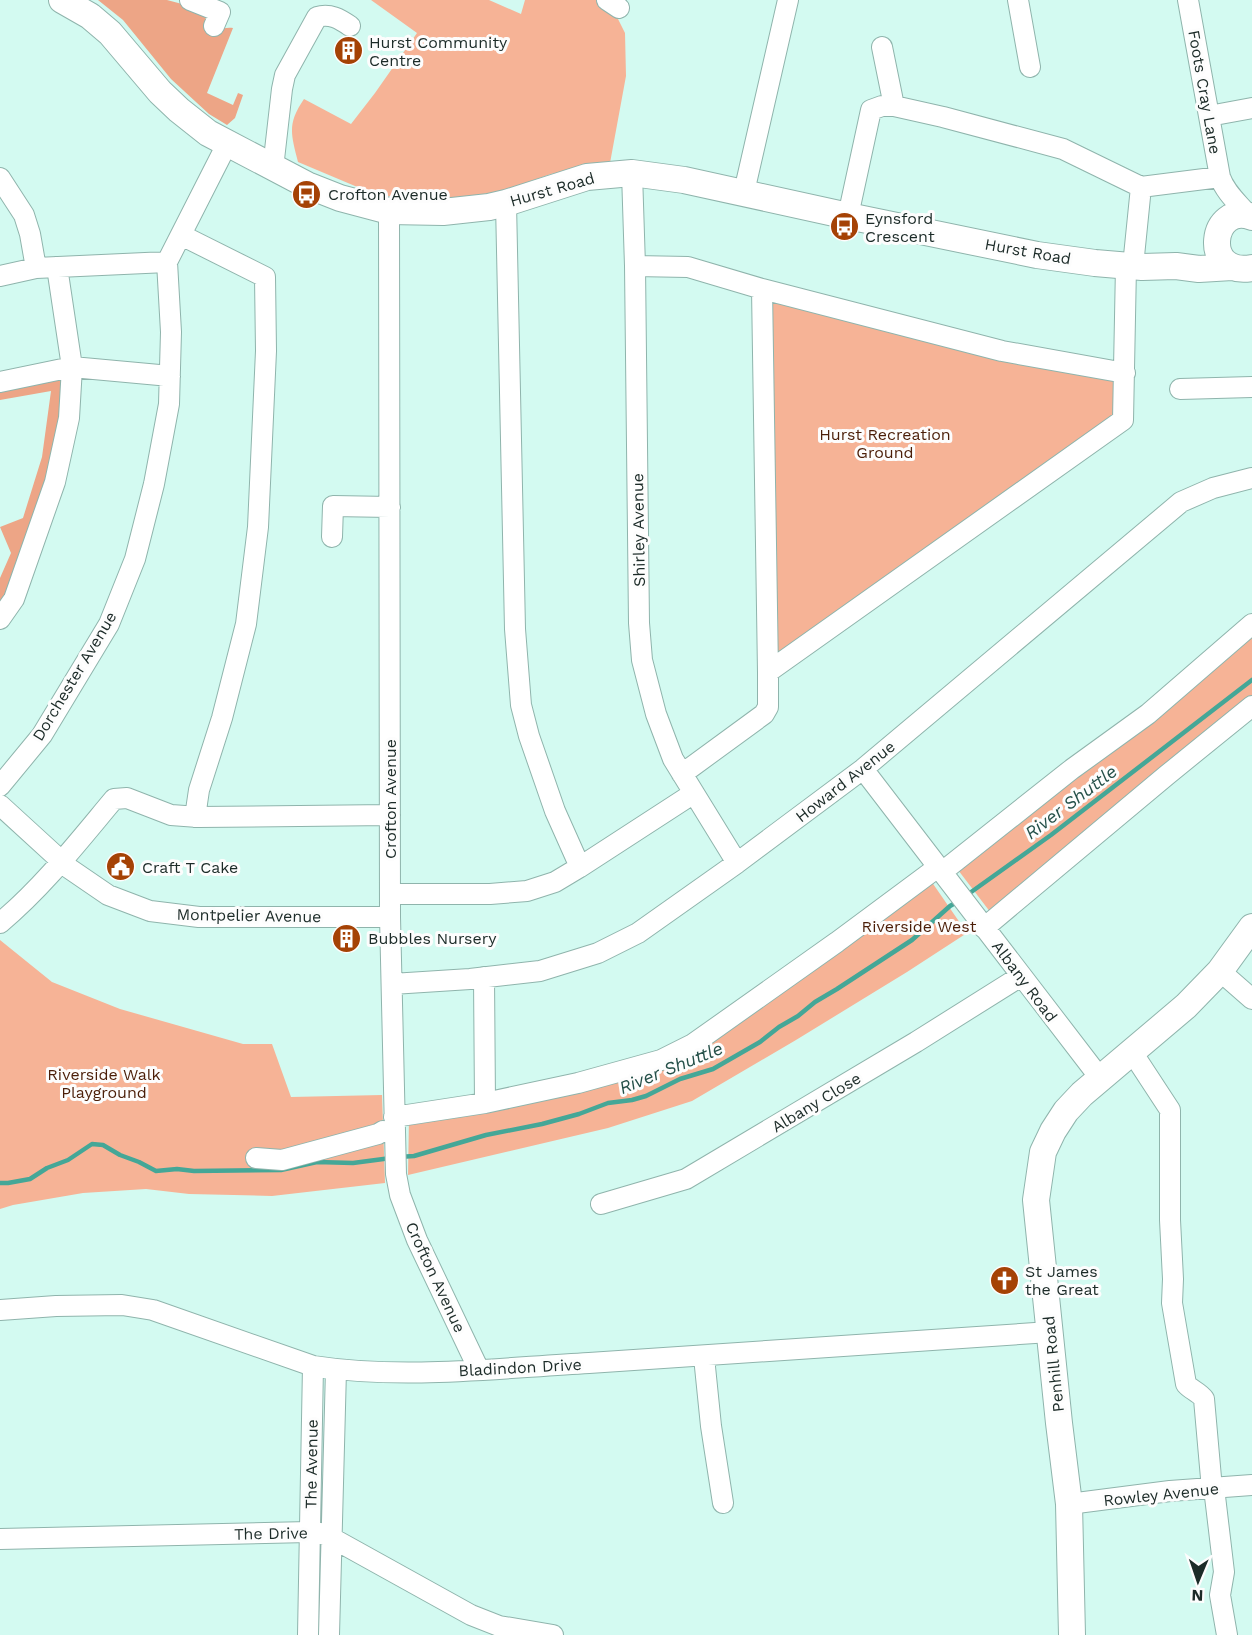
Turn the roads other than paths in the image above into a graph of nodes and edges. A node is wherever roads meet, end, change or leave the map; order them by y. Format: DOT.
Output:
graph roads {
  1 [pos="190,0"];
  2 [pos="788,0"];
  3 [pos="1017,0"];
  4 [pos="1188,0"];
  5 [pos="67,1"];
  6 [pos="214,26"];
  7 [pos="350,26"];
  8 [pos="882,47"];
  9 [pos="1029,67"];
  10 [pos="894,106"];
  11 [pos="1252,108"];
  12 [pos="1209,116"];
  13 [pos="227,144"];
  14 [pos="273,168"];
  15 [pos="632,173"];
  16 [pos="0,178"];
  17 [pos="1221,180"];
  18 [pos="1141,187"];
  19 [pos="744,192"];
  20 [pos="506,203"];
  21 [pos="389,211"];
  22 [pos="848,216"];
  23 [pos="1250,216"];
  24 [pos="1218,232"];
  25 [pos="181,235"];
  26 [pos="167,262"];
  27 [pos="635,266"];
  28 [pos="1130,266"];
  29 [pos="1176,266"];
  30 [pos="57,267"];
  31 [pos="36,268"];
  32 [pos="1244,270"];
  33 [pos="0,276"];
  34 [pos="762,289"];
  35 [pos="72,367"];
  36 [pos="1125,374"];
  37 [pos="170,376"];
  38 [pos="0,382"];
  39 [pos="1252,387"];
  40 [pos="1180,389"];
  41 [pos="1252,478"];
  42 [pos="390,507"];
  43 [pos="332,537"];
  44 [pos="0,619"];
  45 [pos="1252,624"];
  46 [pos="768,672"];
  47 [pos="1252,706"];
  48 [pos="863,770"];
  49 [pos="682,774"];
  50 [pos="0,786"];
  51 [pos="694,793"];
  52 [pos="0,805"];
  53 [pos="390,815"];
  54 [pos="195,817"];
  55 [pos="63,862"];
  56 [pos="737,863"];
  57 [pos="580,867"];
  58 [pos="940,869"];
  59 [pos="390,894"];
  60 [pos="390,917"];
  61 [pos="0,922"];
  62 [pos="1252,927"];
  63 [pos="984,928"];
  64 [pos="1220,971"];
  65 [pos="1021,976"];
  66 [pos="484,977"];
  67 [pos="392,984"];
  68 [pos="1252,999"];
  69 [pos="1132,1053"];
  70 [pos="1100,1078"];
  71 [pos="485,1103"];
  72 [pos="389,1129"];
  73 [pos="256,1158"];
  74 [pos="601,1204"];
  75 [pos="0,1310"];
  76 [pos="1050,1332"];
  77 [pos="704,1357"];
  78 [pos="313,1366"];
  79 [pos="336,1370"];
  80 [pos="479,1370"];
  81 [pos="1252,1485"];
  82 [pos="1214,1488"];
  83 [pos="723,1503"];
  84 [pos="1069,1504"];
  85 [pos="309,1532"];
  86 [pos="332,1538"];
  87 [pos="0,1539"];
  88 [pos="308,1635"];
  89 [pos="329,1635"];
  90 [pos="553,1635"];
  91 [pos="1072,1635"];
  92 [pos="1227,1635"];
  1 -- 6 [label="street"];
  2 -- 19 [label="street"];
  3 -- 9 [label="street"];
  4 -- 12 [label="street, Foots Cray Lane"];
  5 -- 13 [label="main road, Hurst Road"];
  7 -- 14 [label="street"];
  8 -- 10 [label="street"];
  10 -- 18 [label="street"];
  10 -- 22 [label="street"];
  11 -- 12 [label="street"];
  12 -- 17 [label="street, Foots Cray Lane"];
  13 -- 14 [label="main road, Hurst Road"];
  13 -- 25 [label="street"];
  14 -- 21 [label="main road, Hurst Road"];
  15 -- 19 [label="main road, Hurst Road"];
  15 -- 20 [label="main road, Hurst Road"];
  15 -- 27 [label="street, Shirley Avenue"];
  16 -- 31 [label="street"];
  17 -- 18 [label="street"];
  17 -- 23 [label="street, Foots Cray Lane"];
  17 -- 24 [label="street, Foots Cray Lane"];
  18 -- 28 [label="street"];
  19 -- 22 [label="main road, Hurst Road"];
  20 -- 21 [label="main road, Hurst Road"];
  20 -- 57 [label="street"];
  21 -- 42 [label="street, Crofton Avenue"];
  22 -- 28 [label="main road, Hurst Road"];
  23 -- 24 [label="main road, Hurst Road"];
  24 -- 29 [label="main road, Hurst Road"];
  24 -- 32 [label="main road, Hurst Road"];
  25 -- 26 [label="street"];
  25 -- 54 [label="street"];
  26 -- 30 [label="street"];
  26 -- 37 [label="street, Dorchester Avenue"];
  27 -- 34 [label="street"];
  27 -- 49 [label="street, Shirley Avenue"];
  28 -- 29 [label="main road, Hurst Road"];
  28 -- 36 [label="street"];
  29 -- 32 [label="main road, Hurst Road"];
  30 -- 31 [label="street"];
  30 -- 35 [label="street"];
  31 -- 33 [label="street"];
  34 -- 36 [label="street"];
  34 -- 46 [label="street"];
  35 -- 37 [label="street"];
  35 -- 38 [label="street"];
  35 -- 44 [label="street"];
  36 -- 46 [label="street"];
  37 -- 50 [label="street, Dorchester Avenue"];
  39 -- 40 [label="street"];
  41 -- 48 [label="street, Howard Avenue"];
  42 -- 43 [label="street"];
  42 -- 53 [label="street, Crofton Avenue"];
  45 -- 58 [label="street"];
  46 -- 49 [label="street"];
  47 -- 63 [label="street"];
  48 -- 56 [label="street, Howard Avenue"];
  48 -- 58 [label="street, Albany Road"];
  49 -- 51 [label="street, Shirley Avenue"];
  51 -- 56 [label="street, Shirley Avenue"];
  51 -- 57 [label="street"];
  52 -- 55 [label="street, Montpelier Avenue"];
  53 -- 54 [label="street"];
  53 -- 59 [label="street, Crofton Avenue"];
  54 -- 55 [label="street"];
  55 -- 60 [label="street, Montpelier Avenue"];
  55 -- 61 [label="street"];
  56 -- 66 [label="street, Howard Avenue"];
  57 -- 59 [label="street"];
  58 -- 63 [label="street, Albany Road"];
  58 -- 71 [label="street"];
  59 -- 60 [label="street, Crofton Avenue"];
  60 -- 67 [label="street, Crofton Avenue"];
  62 -- 64 [label="main road, Penhill Road"];
  63 -- 65 [label="street, Albany Road"];
  64 -- 68 [label="street"];
  64 -- 69 [label="main road, Penhill Road"];
  65 -- 70 [label="street, Albany Road"];
  65 -- 74 [label="street, Albany Close"];
  66 -- 67 [label="street, Howard Avenue"];
  66 -- 71 [label="street"];
  67 -- 72 [label="street, Crofton Avenue"];
  69 -- 70 [label="main road, Penhill Road"];
  69 -- 82 [label="street"];
  70 -- 76 [label="main road, Penhill Road"];
  71 -- 72 [label="street"];
  72 -- 73 [label="street"];
  72 -- 80 [label="street, Crofton Avenue"];
  75 -- 78 [label="street, Bladindon Drive"];
  76 -- 77 [label="street, Bladindon Drive"];
  76 -- 84 [label="main road, Penhill Road"];
  77 -- 80 [label="street, Bladindon Drive"];
  77 -- 83 [label="street"];
  78 -- 79 [label="street, Bladindon Drive"];
  78 -- 85 [label="street, The Avenue"];
  79 -- 80 [label="street, Bladindon Drive"];
  79 -- 86 [label="street, The Avenue"];
  81 -- 82 [label="street, Rowley Avenue"];
  82 -- 84 [label="street, Rowley Avenue"];
  82 -- 92 [label="street"];
  84 -- 91 [label="main road, Penhill Road"];
  85 -- 86 [label="street, The Drive"];
  85 -- 87 [label="street, The Drive"];
  85 -- 88 [label="street, The Avenue"];
  86 -- 89 [label="street, The Avenue"];
  86 -- 90 [label="street, The Drive"];
}
